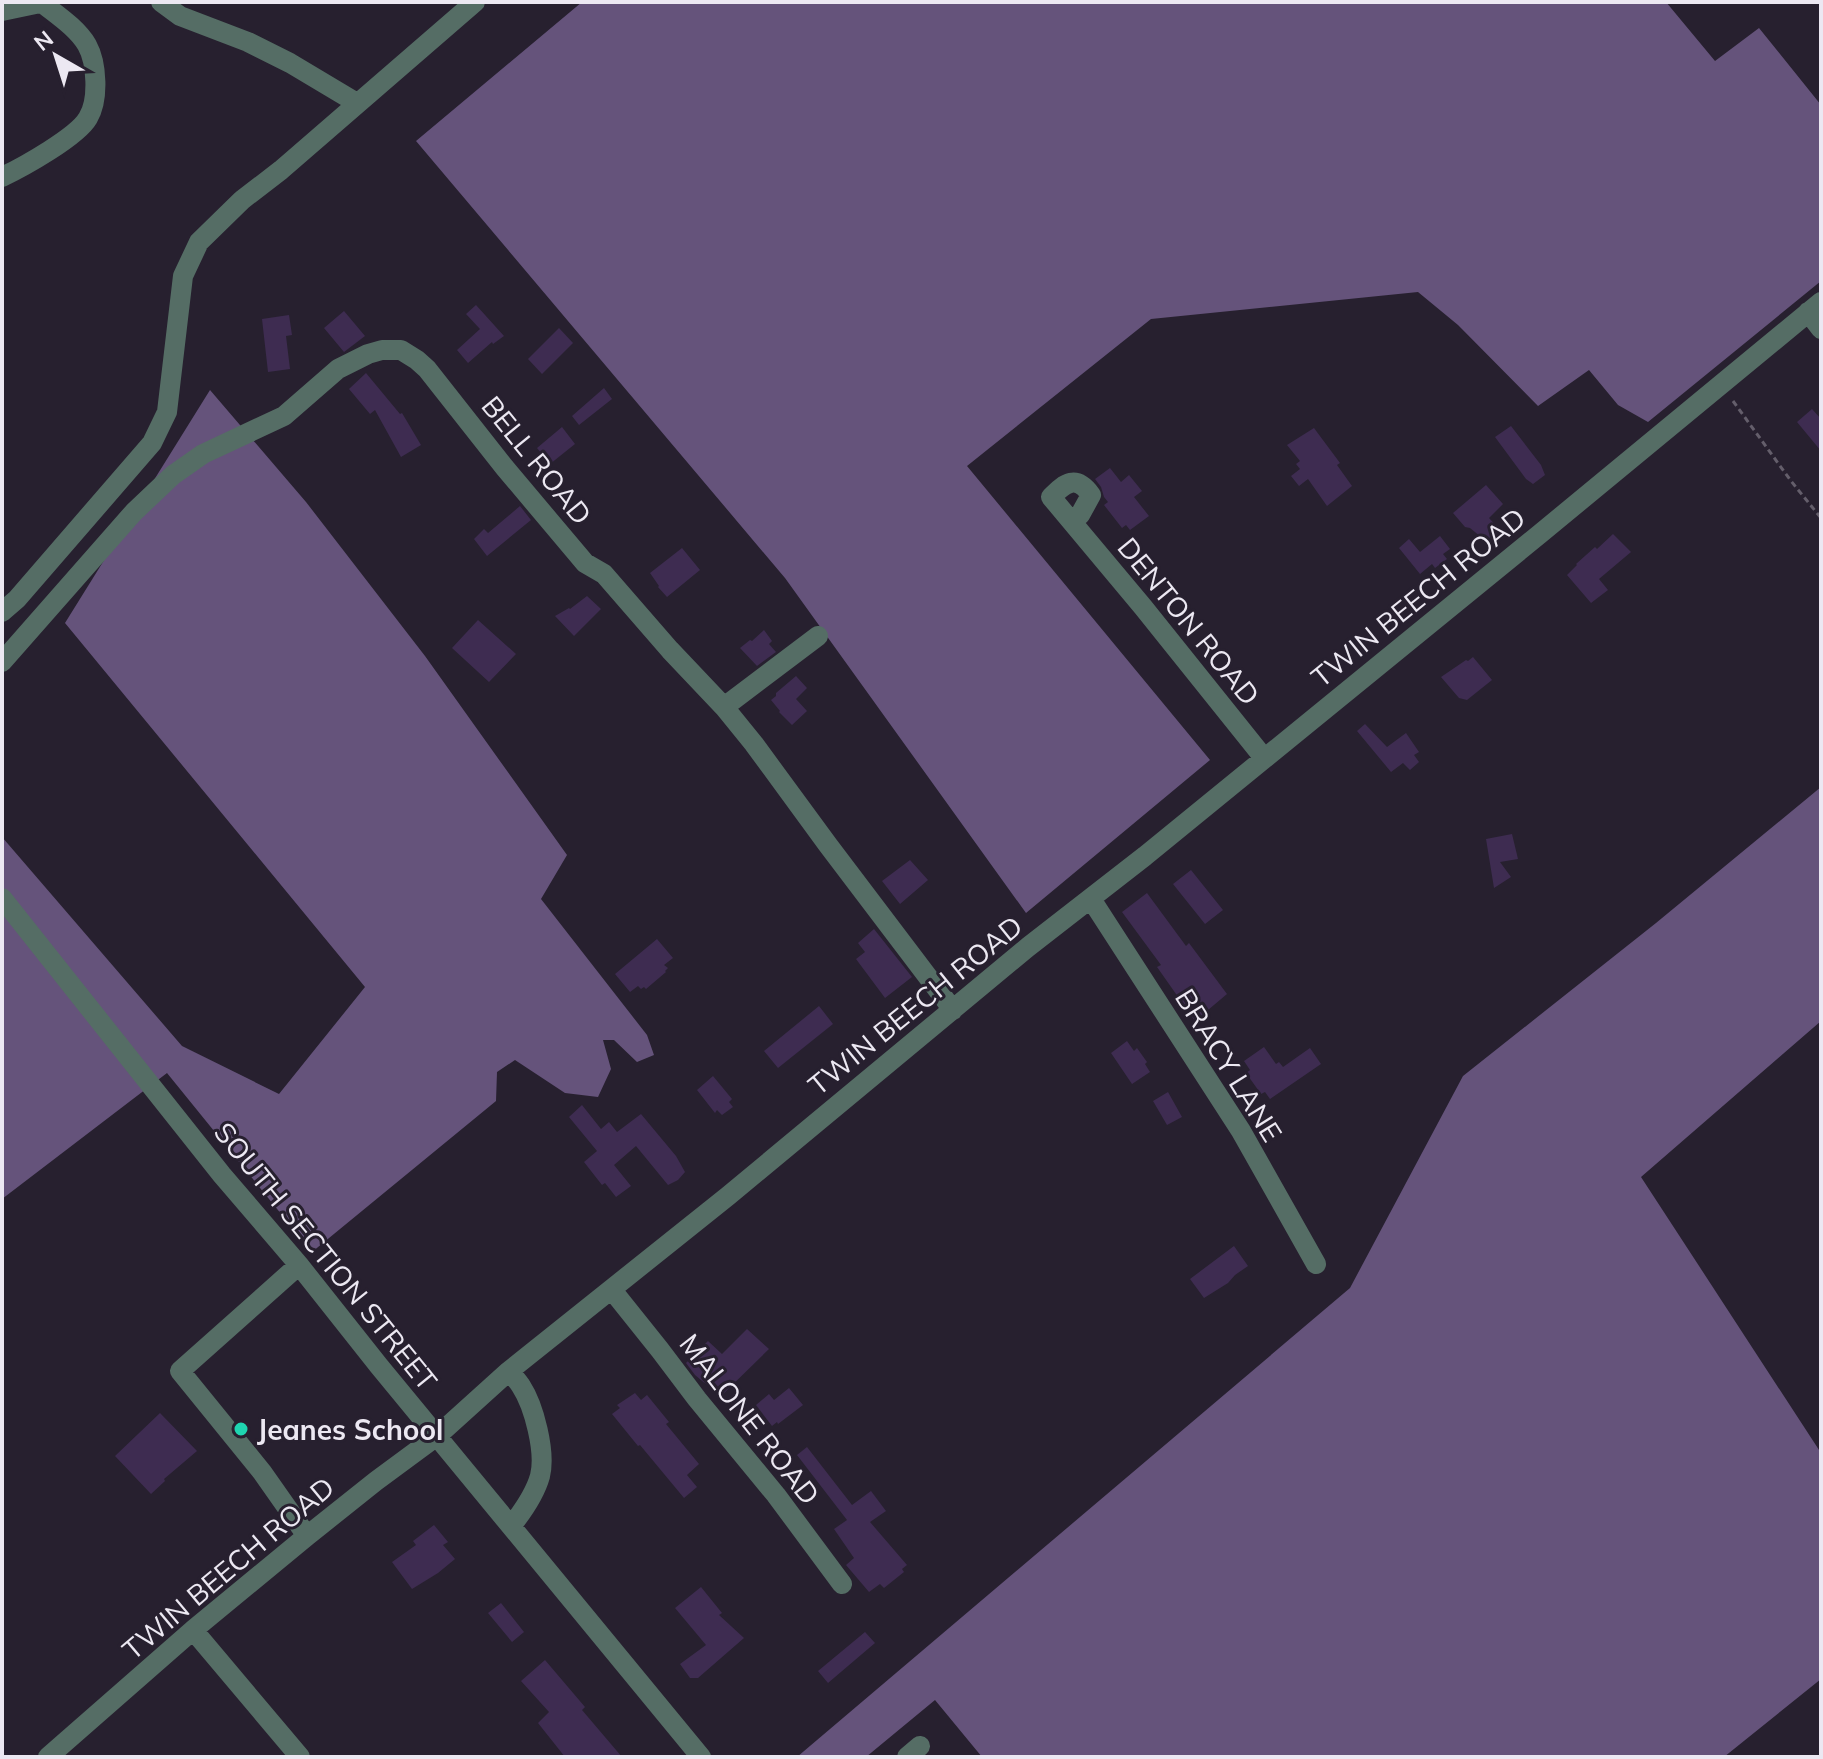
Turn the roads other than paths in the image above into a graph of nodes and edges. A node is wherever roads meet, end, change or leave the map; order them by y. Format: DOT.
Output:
graph roads {
  1 [pos="44,2"];
  2 [pos="161,2"];
  3 [pos="475,2"];
  4 [pos="2,11"];
  5 [pos="357,103"];
  6 [pos="2,177"];
  7 [pos="1817,314"];
  8 [pos="1071,519"];
  9 [pos="2,612"];
  10 [pos="818,636"];
  11 [pos="2,662"];
  12 [pos="724,707"];
  13 [pos="1264,758"];
  14 [pos="2,898"];
  15 [pos="1091,899"];
  16 [pos="953,1010"];
  17 [pos="1316,1264"];
  18 [pos="299,1265"];
  19 [pos="612,1290"];
  20 [pos="509,1371"];
  21 [pos="437,1436"];
  22 [pos="512,1525"];
  23 [pos="307,1536"];
  24 [pos="842,1584"];
  25 [pos="193,1630"];
  26 [pos="48,1757"];
  27 [pos="300,1757"];
  28 [pos="701,1757"];
  1 -- 4 [label="street"];
  1 -- 6 [label="street"];
  2 -- 5 [label="street"];
  3 -- 5 [label="street"];
  5 -- 9 [label="street"];
  7 -- 13 [label="street, TWIN BEECH ROAD"];
  8 -- 13 [label="street, DENTON ROAD"];
  10 -- 12 [label="street"];
  11 -- 12 [label="street, BELL ROAD"];
  12 -- 16 [label="street, BELL ROAD"];
  13 -- 15 [label="street, TWIN BEECH ROAD"];
  14 -- 18 [label="street, SOUTH SECTION STREET"];
  15 -- 16 [label="street, TWIN BEECH ROAD"];
  15 -- 17 [label="street, BRACY LANE"];
  16 -- 19 [label="street, TWIN BEECH ROAD"];
  18 -- 21 [label="street, SOUTH SECTION STREET"];
  18 -- 23 [label="street"];
  19 -- 20 [label="street, TWIN BEECH ROAD"];
  19 -- 24 [label="street, MALONE ROAD"];
  20 -- 21 [label="street, TWIN BEECH ROAD"];
  20 -- 22 [label="street"];
  21 -- 22 [label="street, SOUTH SECTION STREET"];
  21 -- 23 [label="street, TWIN BEECH ROAD"];
  22 -- 28 [label="street, SOUTH SECTION STREET"];
  23 -- 25 [label="street, TWIN BEECH ROAD"];
  25 -- 26 [label="street, TWIN BEECH ROAD"];
  25 -- 27 [label="street"];
}
